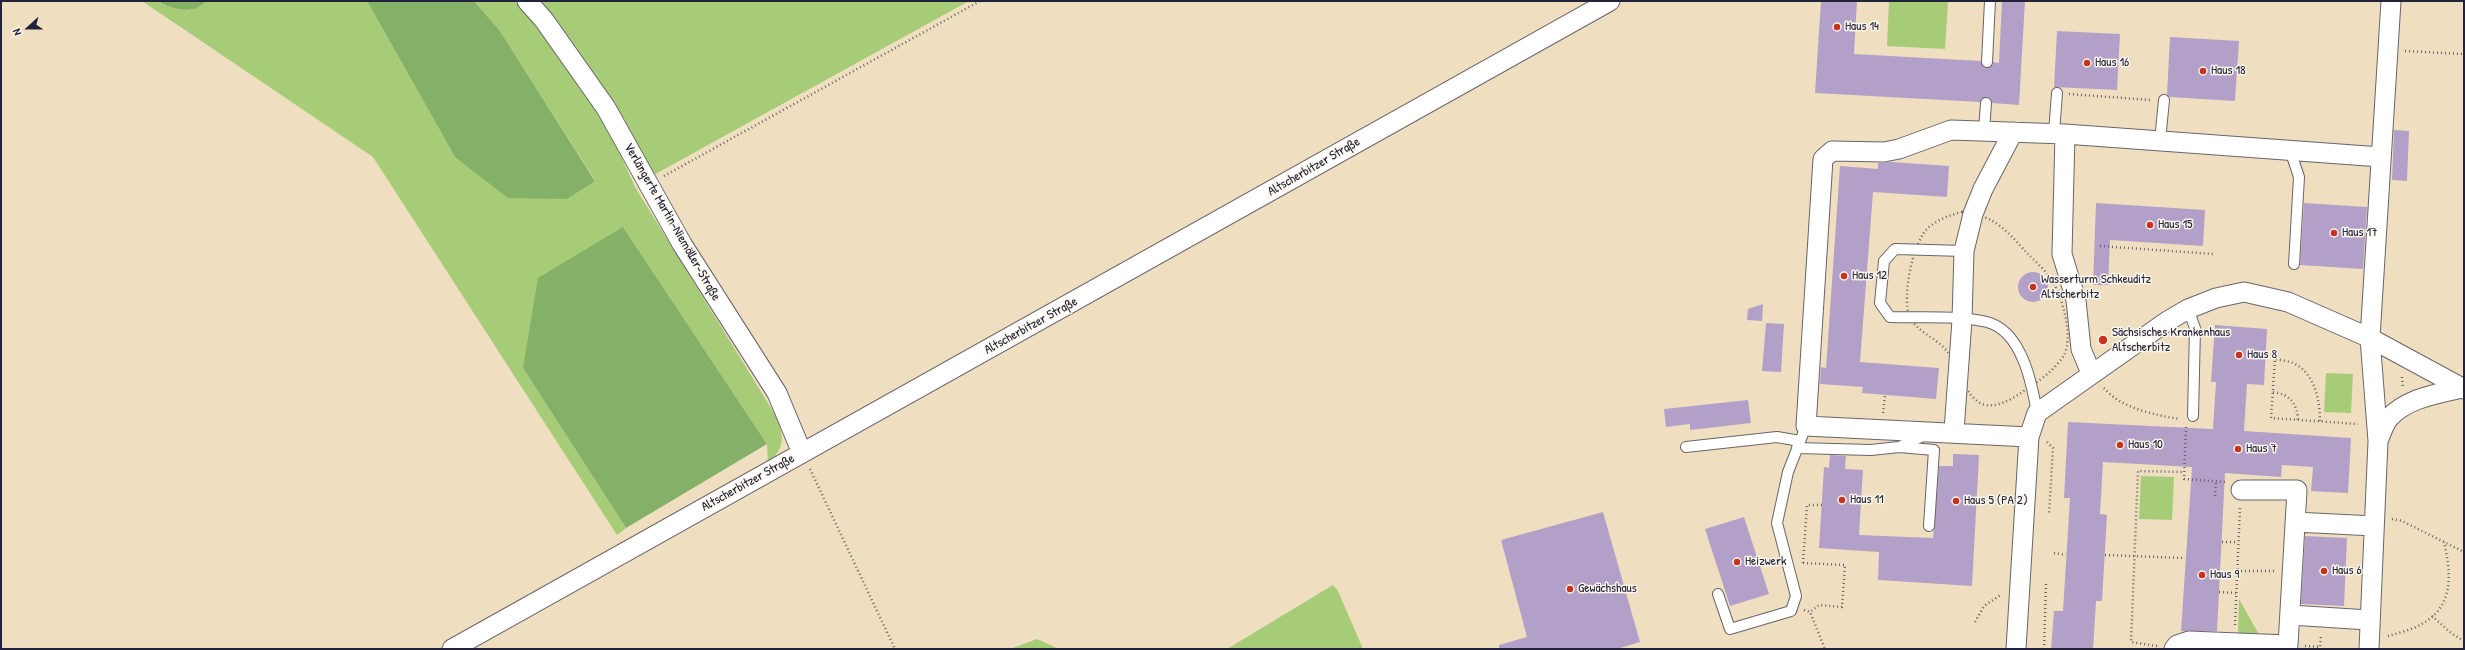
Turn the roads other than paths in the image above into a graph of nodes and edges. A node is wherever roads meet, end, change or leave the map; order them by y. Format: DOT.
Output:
graph roads {
  1 [pos="527,1"];
  2 [pos="1610,1"];
  3 [pos="1990,1"];
  4 [pos="2391,1"];
  5 [pos="1987,62"];
  6 [pos="2057,93"];
  7 [pos="2164,100"];
  8 [pos="1986,103"];
  9 [pos="1984,131"];
  10 [pos="2013,132"];
  11 [pos="2060,133"];
  12 [pos="2160,141"];
  13 [pos="2290,150"];
  14 [pos="2381,157"];
  15 [pos="1964,251"];
  16 [pos="2294,264"];
  17 [pos="2188,309"];
  18 [pos="1962,320"];
  19 [pos="2370,338"];
  20 [pos="2091,373"];
  21 [pos="2463,389"];
  22 [pos="2190,418"];
  23 [pos="2033,426"];
  24 [pos="1932,431"];
  25 [pos="1954,431"];
  26 [pos="2377,433"];
  27 [pos="1801,438"];
  28 [pos="1686,447"];
  29 [pos="1899,447"];
  30 [pos="802,453"];
  31 [pos="2241,490"];
  32 [pos="2374,521"];
  33 [pos="2295,522"];
  34 [pos="1929,526"];
  35 [pos="1718,594"];
  36 [pos="2290,615"];
  37 [pos="2369,620"];
  38 [pos="2369,646"];
  39 [pos="2168,648"];
  40 [pos="452,649"];
  41 [pos="2016,649"];
  1 -- 30 [label="street, Verlängerte Martin-Niemöller-Straße"];
  2 -- 30 [label="street, Altscherbitzer Straße"];
  3 -- 5 [label="lane"];
  4 -- 14 [label="street"];
  6 -- 11 [label="lane"];
  7 -- 12 [label="lane"];
  8 -- 9 [label="lane"];
  9 -- 10 [label="street"];
  9 -- 27 [label="street"];
  10 -- 11 [label="street"];
  10 -- 15 [label="street"];
  11 -- 12 [label="street"];
  11 -- 20 [label="street"];
  12 -- 13 [label="street"];
  13 -- 14 [label="street"];
  13 -- 16 [label="lane"];
  14 -- 19 [label="street"];
  15 -- 18 [label="street"];
  15 -- 18 [label="lane"];
  17 -- 19 [label="street"];
  17 -- 20 [label="street"];
  17 -- 22 [label="lane"];
  18 -- 23 [label="lane"];
  18 -- 25 [label="street"];
  19 -- 21 [label="street"];
  19 -- 26 [label="street"];
  20 -- 23 [label="street"];
  21 -- 26 [label="street"];
  23 -- 25 [label="street"];
  23 -- 41 [label="street"];
  24 -- 25 [label="street"];
  24 -- 27 [label="street"];
  24 -- 29 [label="lane"];
  26 -- 32 [label="street"];
  27 -- 28 [label="lane"];
  27 -- 29 [label="lane"];
  27 -- 35 [label="lane"];
  29 -- 34 [label="lane"];
  30 -- 40 [label="street, Altscherbitzer Straße"];
  31 -- 33 [label="street"];
  32 -- 33 [label="street"];
  32 -- 37 [label="street"];
  33 -- 36 [label="street"];
  36 -- 37 [label="street"];
  36 -- 39 [label="street"];
  37 -- 38 [label="street"];
}
